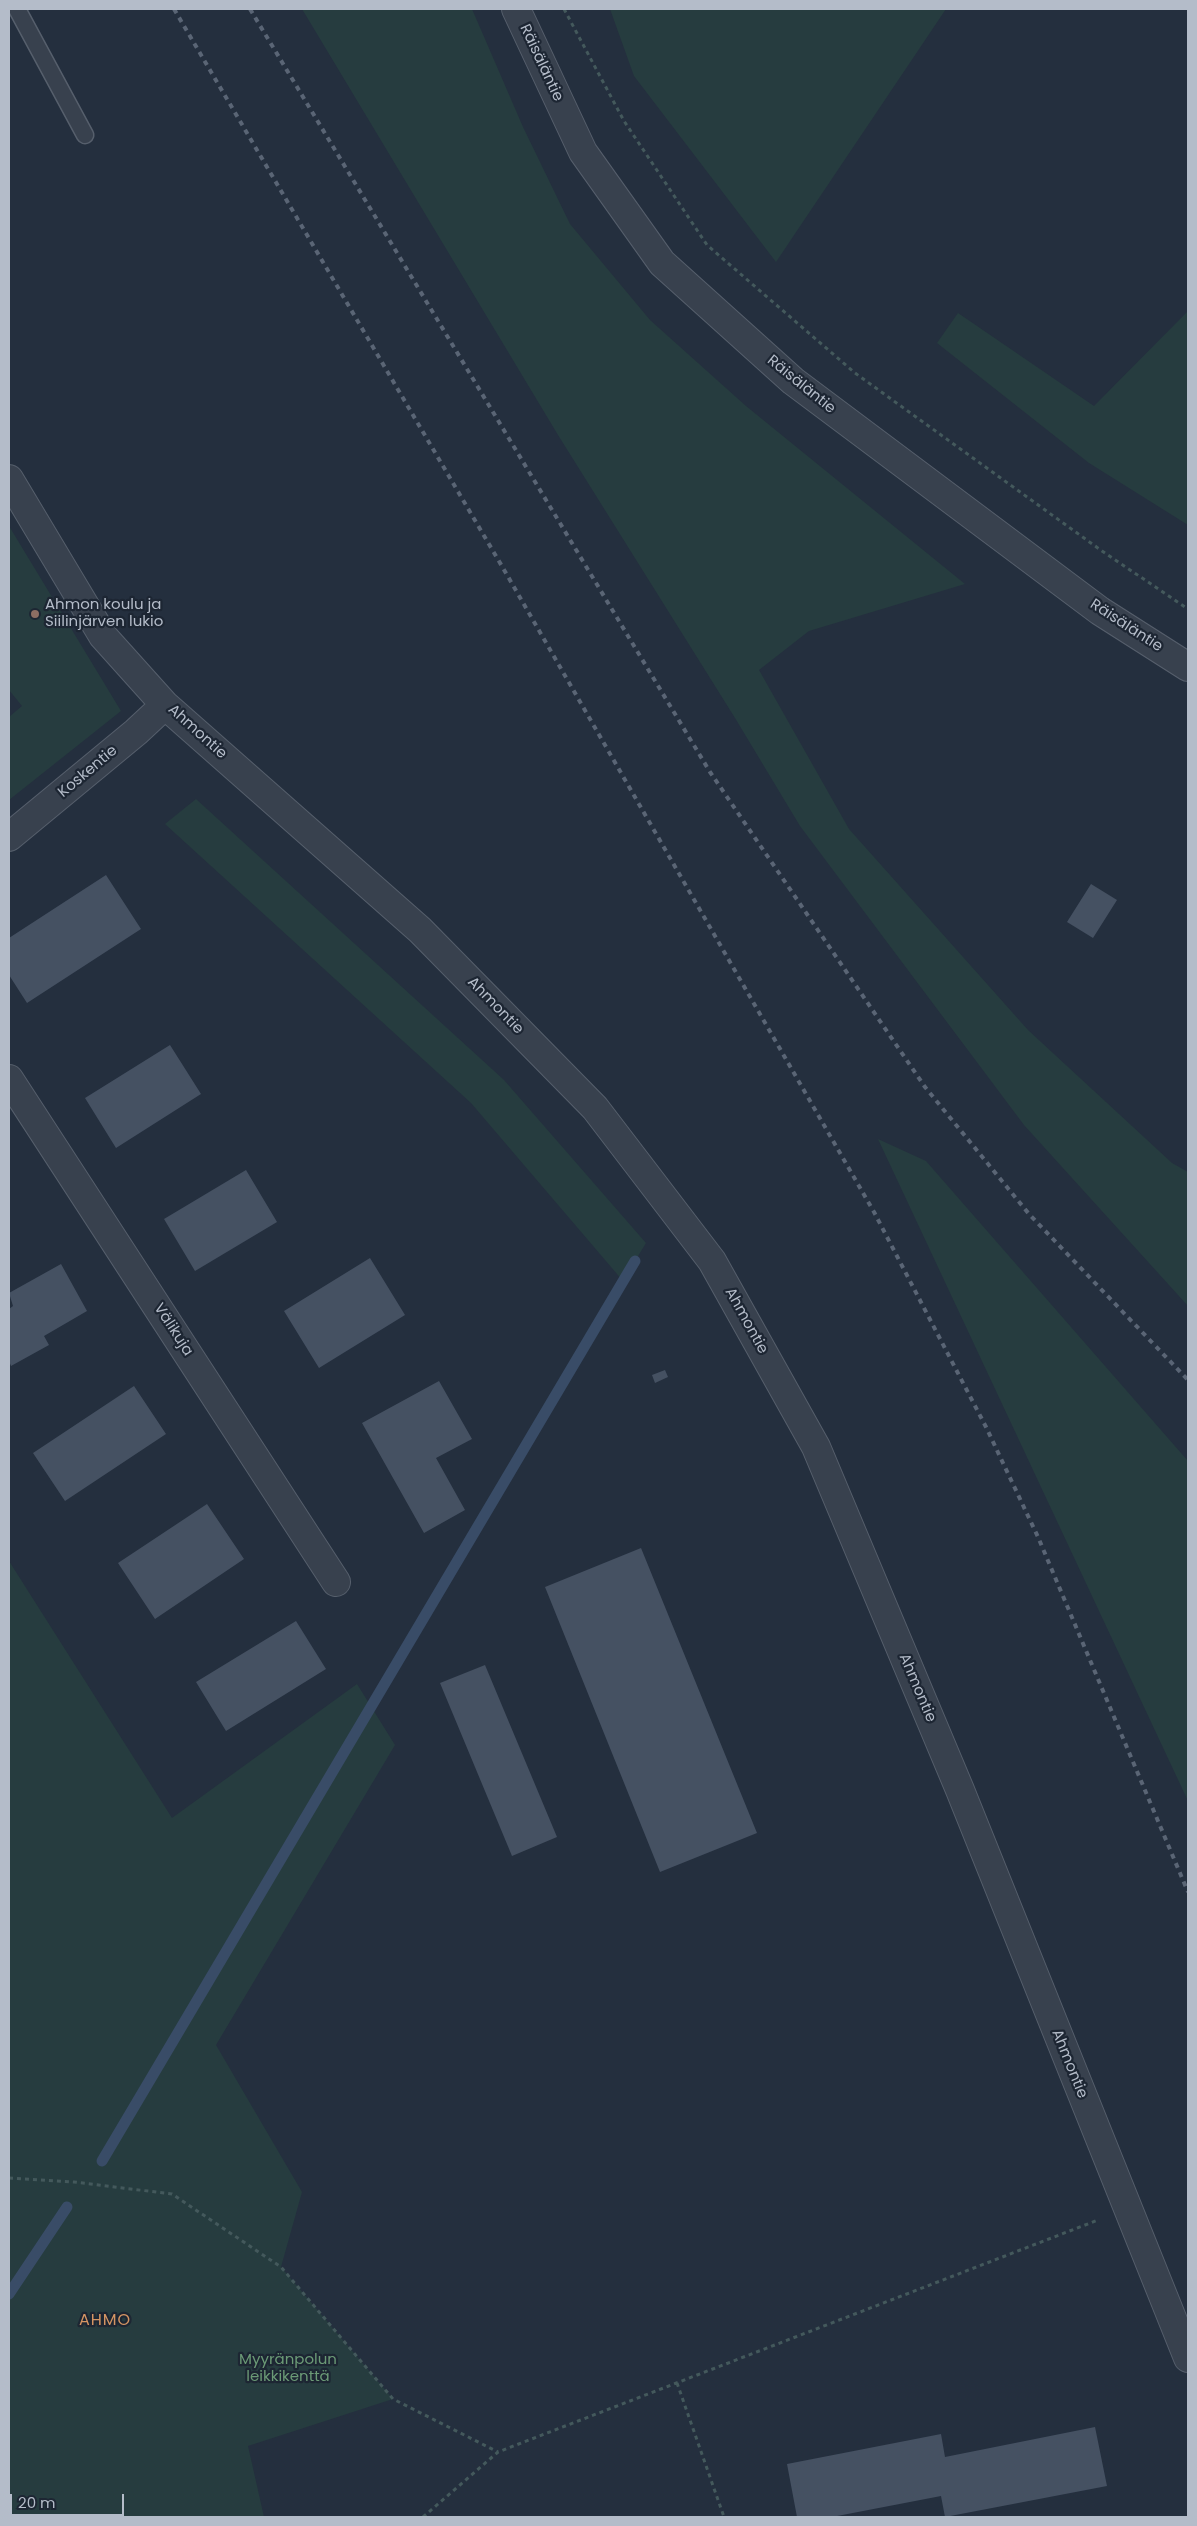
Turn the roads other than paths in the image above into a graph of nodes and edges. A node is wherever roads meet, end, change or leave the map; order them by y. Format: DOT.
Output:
graph roads {
  1 [pos="18,9"];
  2 [pos="516,9"];
  3 [pos="85,135"];
  4 [pos="9,479"];
  5 [pos="1188,667"];
  6 [pos="165,705"];
  7 [pos="9,837"];
  8 [pos="9,1079"];
  9 [pos="336,1582"];
  10 [pos="1188,2358"];
  1 -- 3 [label="lane"];
  2 -- 5 [label="street, Räisäläntie"];
  4 -- 6 [label="street, Ahmontie"];
  6 -- 7 [label="street, Koskentie"];
  6 -- 10 [label="street, Ahmontie"];
  8 -- 9 [label="street, Välikuja"];
}
